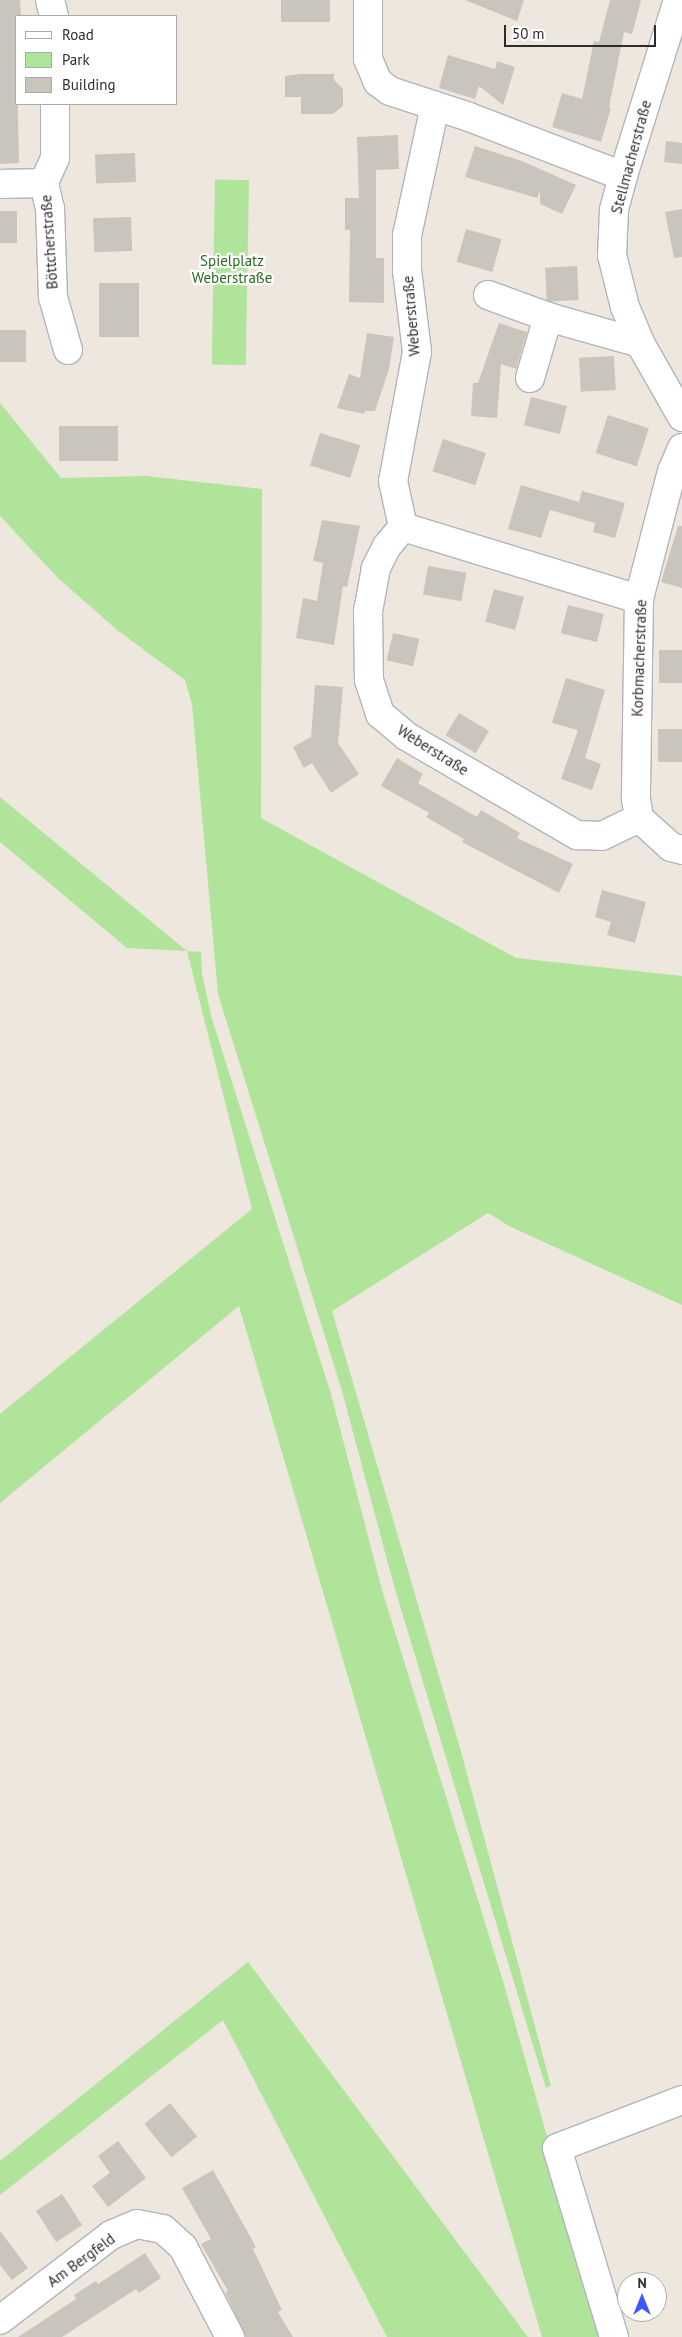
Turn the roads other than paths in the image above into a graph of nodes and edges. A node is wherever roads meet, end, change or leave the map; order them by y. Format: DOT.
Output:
graph roads {
  1 [pos="50,0"];
  2 [pos="368,0"];
  3 [pos="678,0"];
  4 [pos="54,15"];
  5 [pos="55,105"];
  6 [pos="435,106"];
  7 [pos="623,176"];
  8 [pos="44,183"];
  9 [pos="0,184"];
  10 [pos="488,296"];
  11 [pos="548,317"];
  12 [pos="640,343"];
  13 [pos="68,350"];
  14 [pos="530,378"];
  15 [pos="682,417"];
  16 [pos="682,448"];
  17 [pos="403,527"];
  18 [pos="639,600"];
  19 [pos="638,818"];
  20 [pos="682,850"];
  21 [pos="682,2100"];
  22 [pos="0,2320"];
  23 [pos="230,2337"];
  24 [pos="614,2337"];
  1 -- 4 [label="street"];
  2 -- 6 [label="street"];
  3 -- 7 [label="street, Stellmacherstraße"];
  5 -- 8 [label="street, Böttcherstraße"];
  6 -- 7 [label="street"];
  6 -- 17 [label="street, Weberstraße"];
  7 -- 12 [label="street, Stellmacherstraße"];
  8 -- 9 [label="street"];
  8 -- 13 [label="street, Böttcherstraße"];
  10 -- 11 [label="street"];
  11 -- 12 [label="street"];
  11 -- 14 [label="street"];
  12 -- 15 [label="street, Stellmacherstraße"];
  16 -- 18 [label="street, Korbmacherstraße"];
  17 -- 18 [label="street"];
  17 -- 19 [label="street, Weberstraße"];
  18 -- 19 [label="street, Korbmacherstraße"];
  19 -- 20 [label="street"];
  21 -- 24 [label="street"];
  22 -- 23 [label="street, Am Bergfeld"];
}
